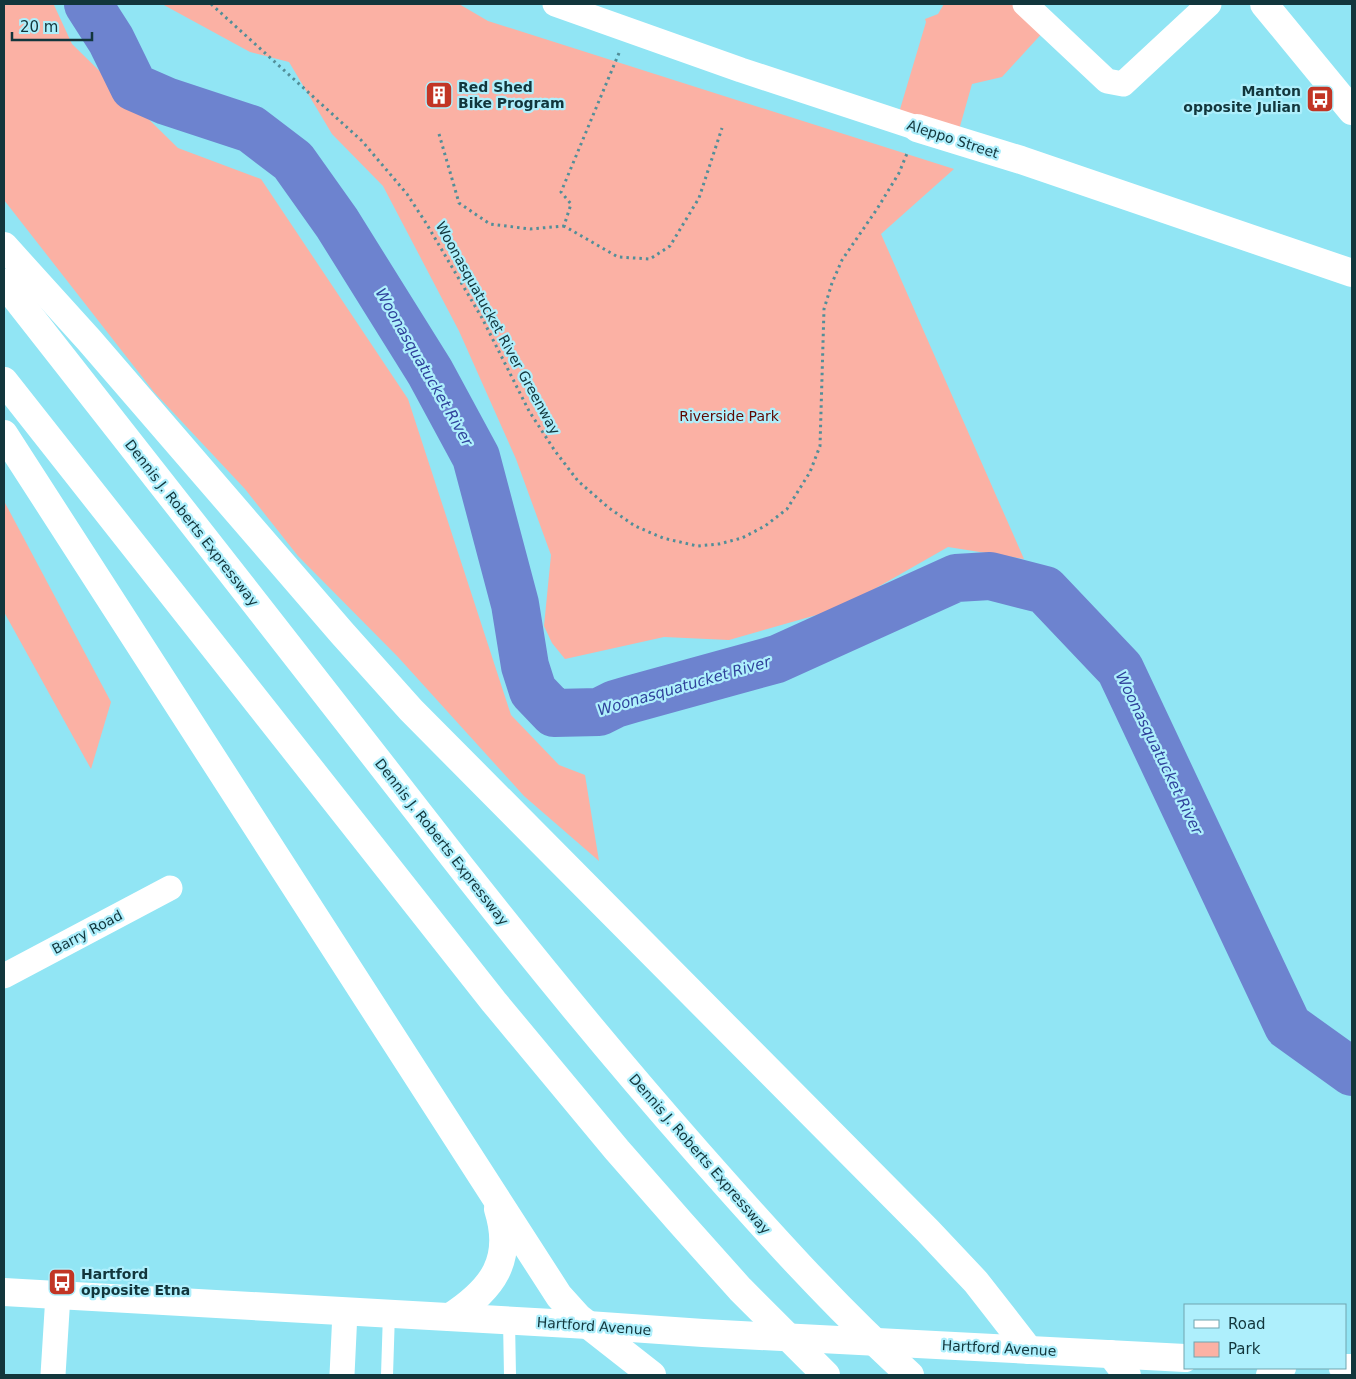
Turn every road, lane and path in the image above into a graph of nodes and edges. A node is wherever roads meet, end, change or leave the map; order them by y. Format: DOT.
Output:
graph roads {
  1 [pos="211,4"];
  2 [pos="1025,4"];
  3 [pos="1209,4"];
  4 [pos="1264,4"];
  5 [pos="565,5"];
  6 [pos="629,29"];
  7 [pos="1352,111"];
  8 [pos="722,128"];
  9 [pos="917,128"];
  10 [pos="439,134"];
  11 [pos="564,226"];
  12 [pos="4,246"];
  13 [pos="1352,273"];
  14 [pos="4,283"];
  15 [pos="4,381"];
  16 [pos="4,434"];
  17 [pos="170,888"];
  18 [pos="4,976"];
  19 [pos="491,1189"];
  20 [pos="4,1292"];
  21 [pos="58,1295"];
  22 [pos="345,1312"];
  23 [pos="389,1314"];
  24 [pos="450,1317"];
  25 [pos="509,1321"];
  26 [pos="588,1325"];
  27 [pos="1029,1350"];
  28 [pos="1184,1358"];
  29 [pos="1119,1365"];
  30 [pos="53,1375"];
  31 [pos="342,1375"];
  32 [pos="388,1375"];
  33 [pos="510,1375"];
  34 [pos="652,1375"];
  35 [pos="826,1375"];
  36 [pos="910,1375"];
  1 -- 9 [label="path, Woonasquatucket River Greenway"];
  2 -- 3 [label="street"];
  4 -- 7 [label="main road"];
  5 -- 6 [label="street, Aleppo Street"];
  6 -- 9 [label="street, Aleppo Street"];
  6 -- 11 [label="path"];
  8 -- 11 [label="path"];
  9 -- 13 [label="main road, Aleppo Street"];
  10 -- 11 [label="path"];
  12 -- 27 [label="main road"];
  14 -- 36 [label="main road, Dennis J. Roberts Expressway"];
  15 -- 35 [label="main road"];
  16 -- 19 [label="main road"];
  17 -- 18 [label="street, Barry Road"];
  19 -- 24 [label="main road"];
  19 -- 26 [label="main road"];
  20 -- 21 [label="main road, Hartford Avenue"];
  21 -- 22 [label="main road, Hartford Avenue"];
  21 -- 30 [label="street"];
  22 -- 23 [label="main road, Hartford Avenue"];
  22 -- 31 [label="street"];
  23 -- 24 [label="main road, Hartford Avenue"];
  23 -- 32 [label="lane"];
  24 -- 25 [label="main road, Hartford Avenue"];
  25 -- 26 [label="main road, Hartford Avenue"];
  25 -- 33 [label="lane"];
  26 -- 27 [label="main road, Hartford Avenue"];
  26 -- 34 [label="main road"];
  27 -- 29 [label="main road, Hartford Avenue"];
  28 -- 29 [label="main road, Hartford Avenue"];
}
